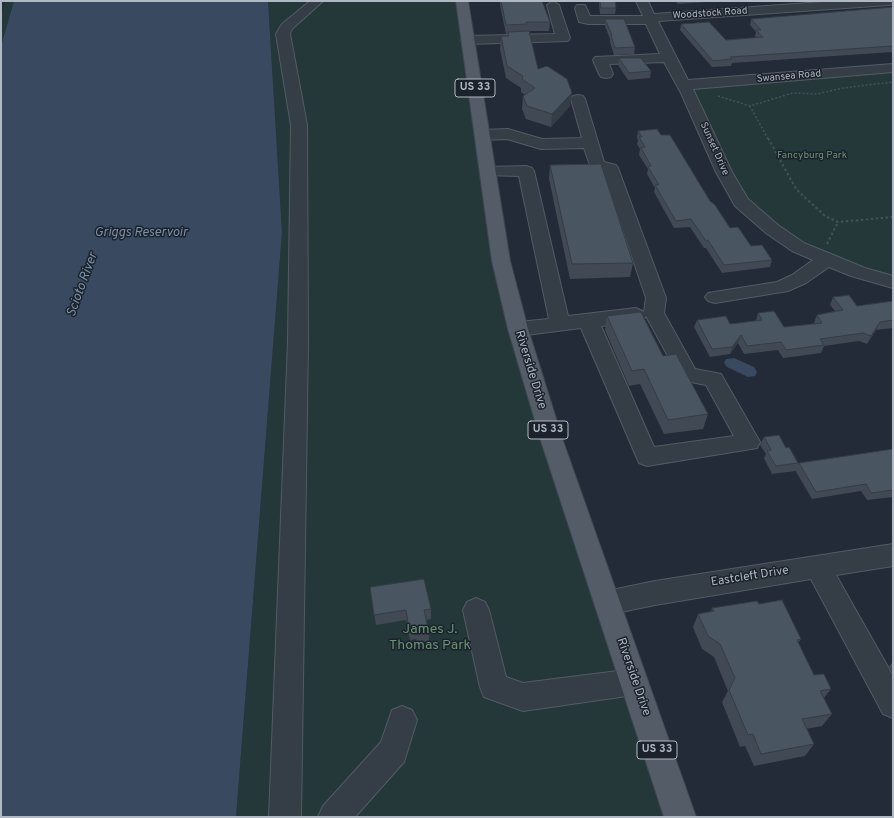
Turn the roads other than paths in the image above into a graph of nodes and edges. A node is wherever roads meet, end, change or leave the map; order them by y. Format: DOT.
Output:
graph roads {
  1 [pos="317,1"];
  2 [pos="462,1"];
  3 [pos="468,1"];
  4 [pos="642,1"];
  5 [pos="889,1"];
  6 [pos="553,4"];
  7 [pos="581,8"];
  8 [pos="651,19"];
  9 [pos="563,38"];
  10 [pos="468,40"];
  11 [pos="569,52"];
  12 [pos="669,58"];
  13 [pos="893,68"];
  14 [pos="606,74"];
  15 [pos="684,85"];
  16 [pos="578,99"];
  17 [pos="483,135"];
  18 [pos="591,143"];
  19 [pos="488,172"];
  20 [pos="826,253"];
  21 [pos="893,282"];
  22 [pos="715,297"];
  23 [pos="658,312"];
  24 [pos="588,320"];
  25 [pos="560,324"];
  26 [pos="518,329"];
  27 [pos="893,555"];
  28 [pos="817,566"];
  29 [pos="607,603"];
  30 [pos="476,610"];
  31 [pos="634,682"];
  32 [pos="893,704"];
  33 [pos="402,720"];
  34 [pos="285,817"];
  35 [pos="334,817"];
  36 [pos="680,817"];
  1 -- 34 [label="street"];
  2 -- 3 [label="street"];
  2 -- 10 [label="main road, Riverside Drive / US 33"];
  4 -- 8 [label="street, Sunset Drive"];
  5 -- 8 [label="street, Woodstock Road"];
  6 -- 9 [label="street"];
  7 -- 8 [label="street, Woodstock Road"];
  8 -- 12 [label="street, Sunset Drive"];
  9 -- 10 [label="street"];
  9 -- 11 [label="street"];
  10 -- 17 [label="main road, Riverside Drive / US 33"];
  12 -- 14 [label="street"];
  12 -- 15 [label="street, Sunset Drive"];
  13 -- 15 [label="street, Swansea Road"];
  15 -- 20 [label="street, Sunset Drive"];
  16 -- 18 [label="street"];
  17 -- 18 [label="street"];
  17 -- 19 [label="main road, Riverside Drive / US 33"];
  18 -- 23 [label="street"];
  19 -- 25 [label="street"];
  19 -- 26 [label="main road, Riverside Drive / US 33"];
  20 -- 21 [label="street, Sunset Drive"];
  20 -- 22 [label="street"];
  23 -- 24 [label="street"];
  23 -- 24 [label="street"];
  24 -- 25 [label="street"];
  25 -- 26 [label="street"];
  26 -- 29 [label="main road, Riverside Drive / US 33"];
  27 -- 28 [label="street, Eastcleft Drive"];
  28 -- 29 [label="street, Eastcleft Drive"];
  28 -- 32 [label="street"];
  29 -- 31 [label="main road, Riverside Drive / US 33"];
  30 -- 31 [label="street"];
  31 -- 36 [label="main road, Riverside Drive / US 33"];
  33 -- 35 [label="street"];
}
